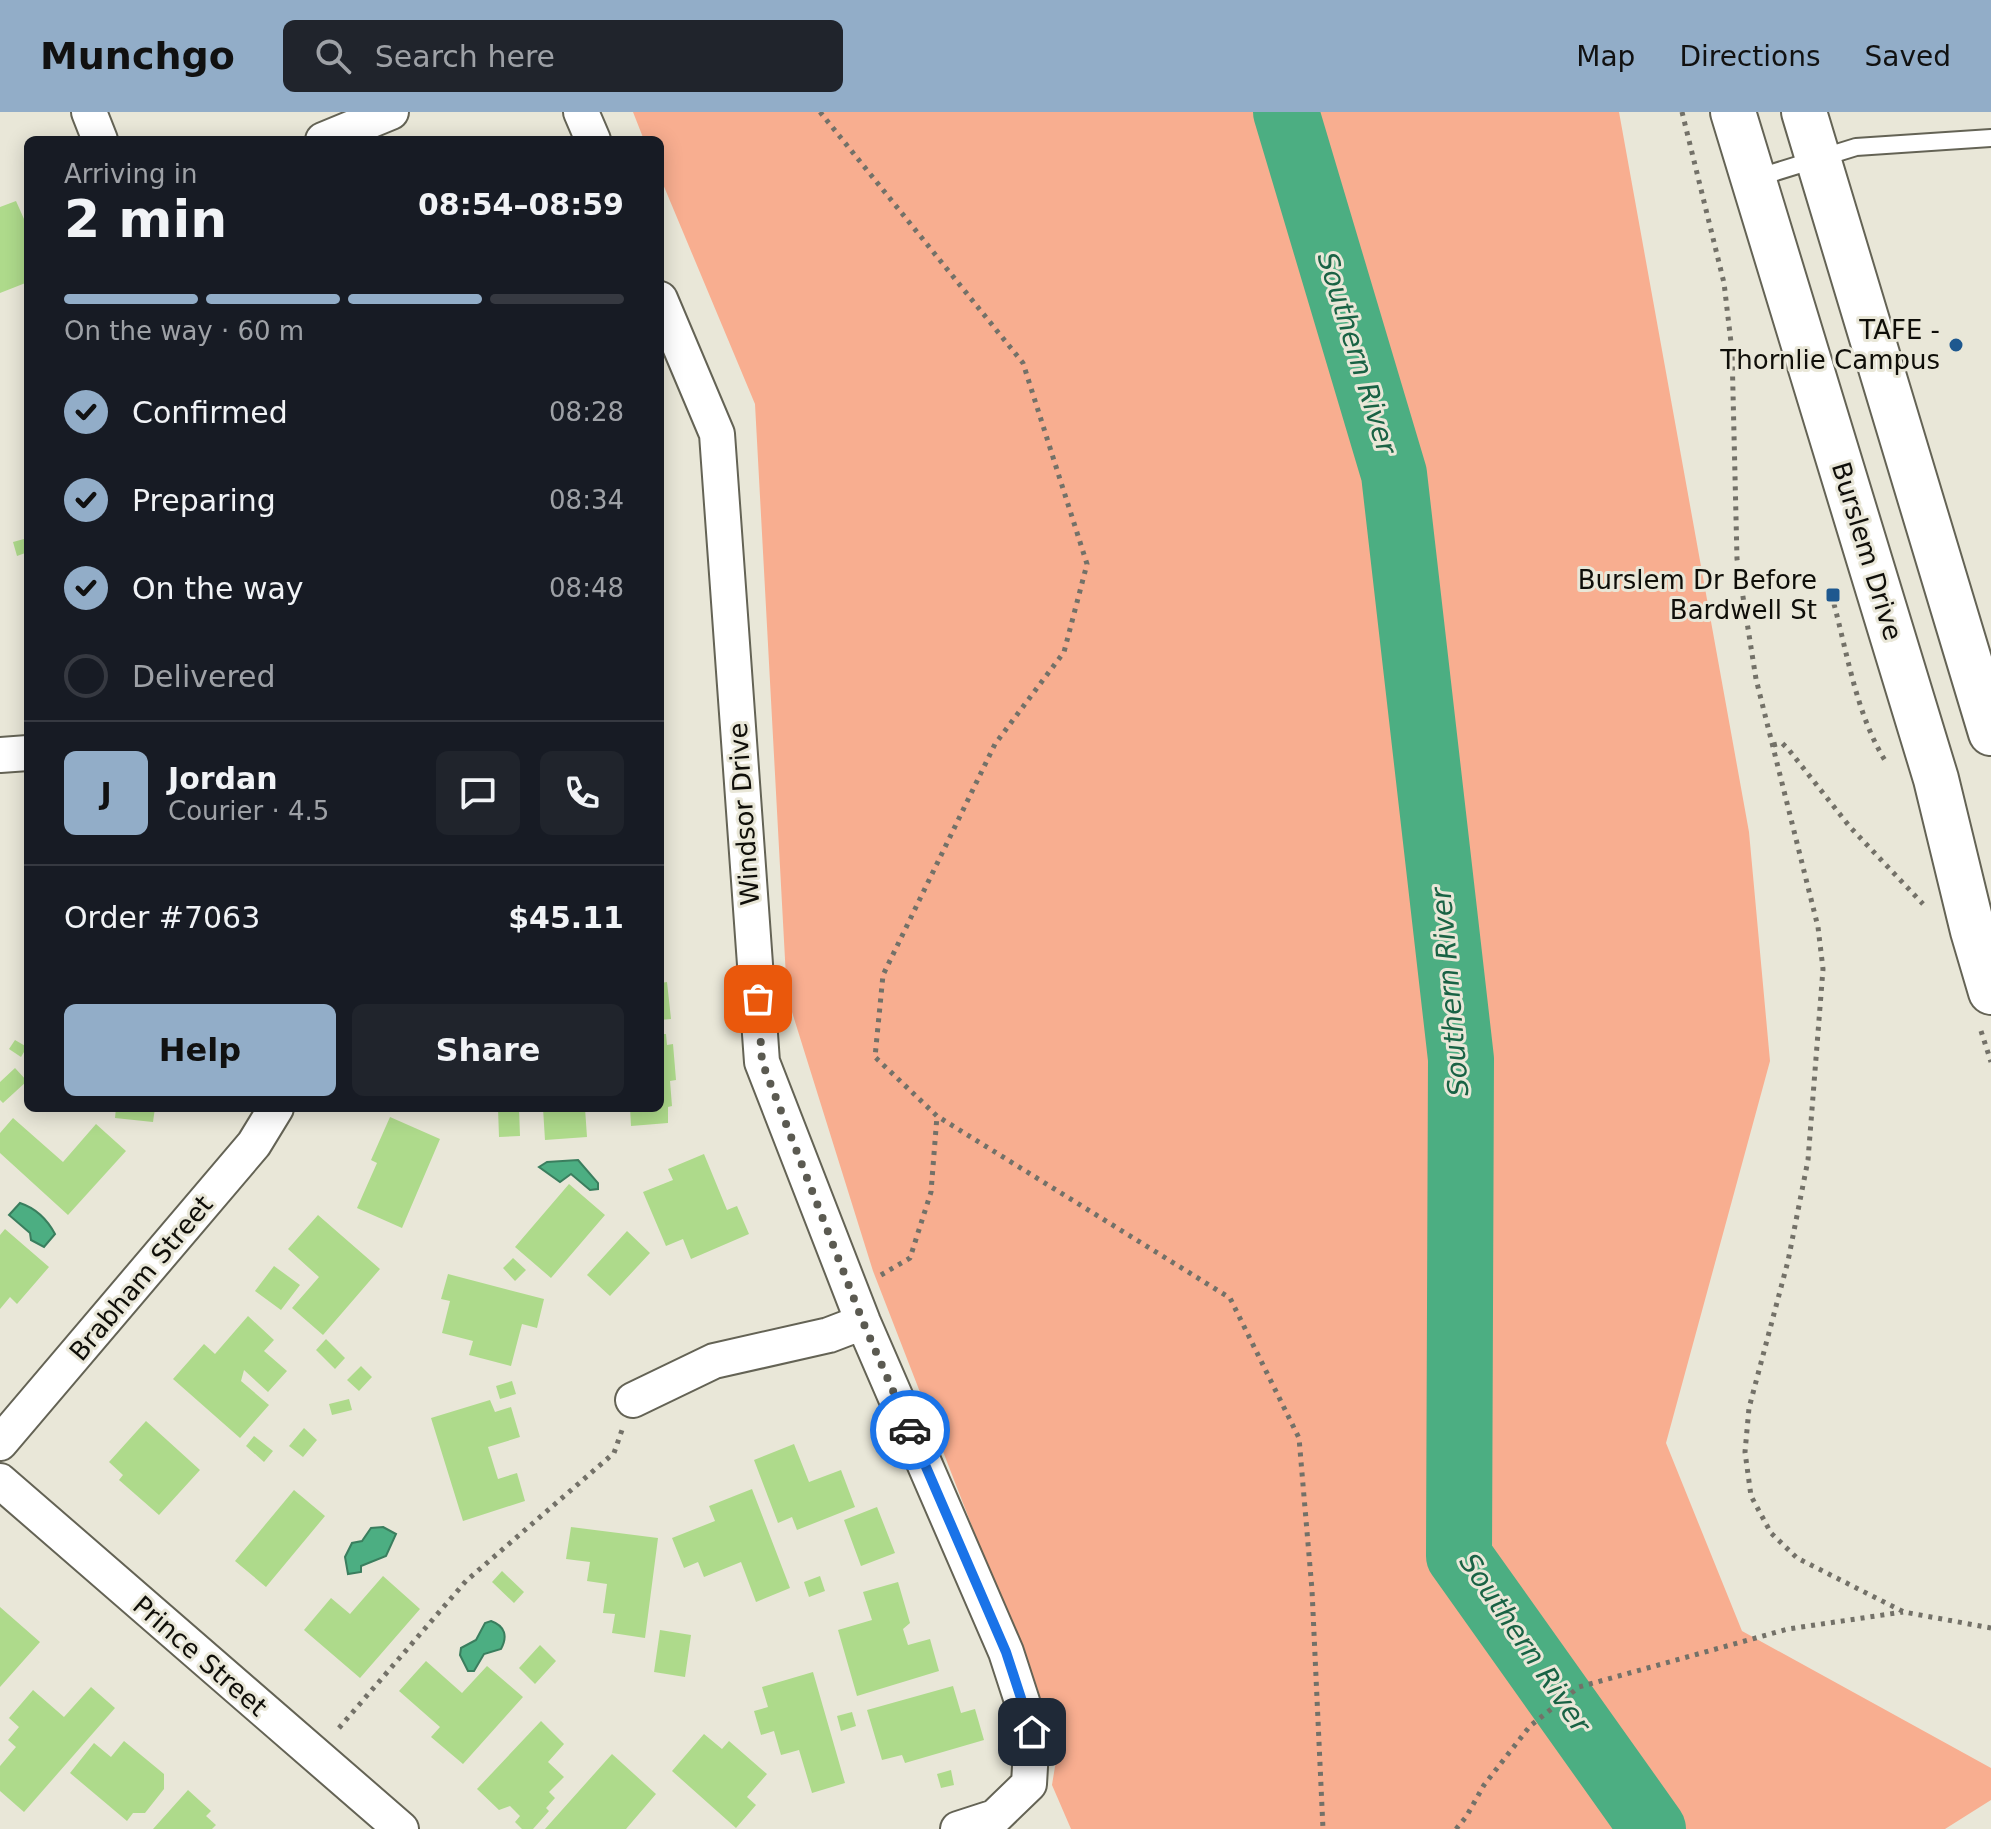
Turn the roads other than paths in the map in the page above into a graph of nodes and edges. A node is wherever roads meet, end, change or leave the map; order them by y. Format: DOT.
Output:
graph roads {
  1 [pos="89,112"];
  2 [pos="391,112"];
  3 [pos="581,112"];
  4 [pos="1733,112"];
  5 [pos="1804,112"];
  6 [pos="98,136"];
  7 [pos="333,136"];
  8 [pos="591,136"];
  9 [pos="1991,138"];
  10 [pos="1818,158"];
  11 [pos="1754,179"];
  12 [pos="664,308"];
  13 [pos="1991,733"];
  14 [pos="24,753"];
  15 [pos="0,755"];
  16 [pos="1982,929"];
  17 [pos="1991,992"];
  18 [pos="274,1112"];
  19 [pos="857,1308"];
  20 [pos="633,1400"];
  21 [pos="0,1443"];
  22 [pos="0,1481"];
  23 [pos="401,1829"];
  24 [pos="958,1829"];
  1 -- 6 [label="street"];
  2 -- 7 [label="street"];
  3 -- 8 [label="street"];
  4 -- 11 [label="main road, Burslem Drive"];
  5 -- 10 [label="main road"];
  9 -- 10 [label="lane"];
  10 -- 11 [label="lane"];
  10 -- 13 [label="main road"];
  11 -- 16 [label="main road, Burslem Drive"];
  12 -- 19 [label="street, Windsor Drive"];
  14 -- 15 [label="street"];
  16 -- 17 [label="main road, Burslem Drive"];
  18 -- 21 [label="street, Brabham Street"];
  19 -- 20 [label="street"];
  19 -- 24 [label="street, Windsor Drive"];
  22 -- 23 [label="street, Prince Street"];
}
